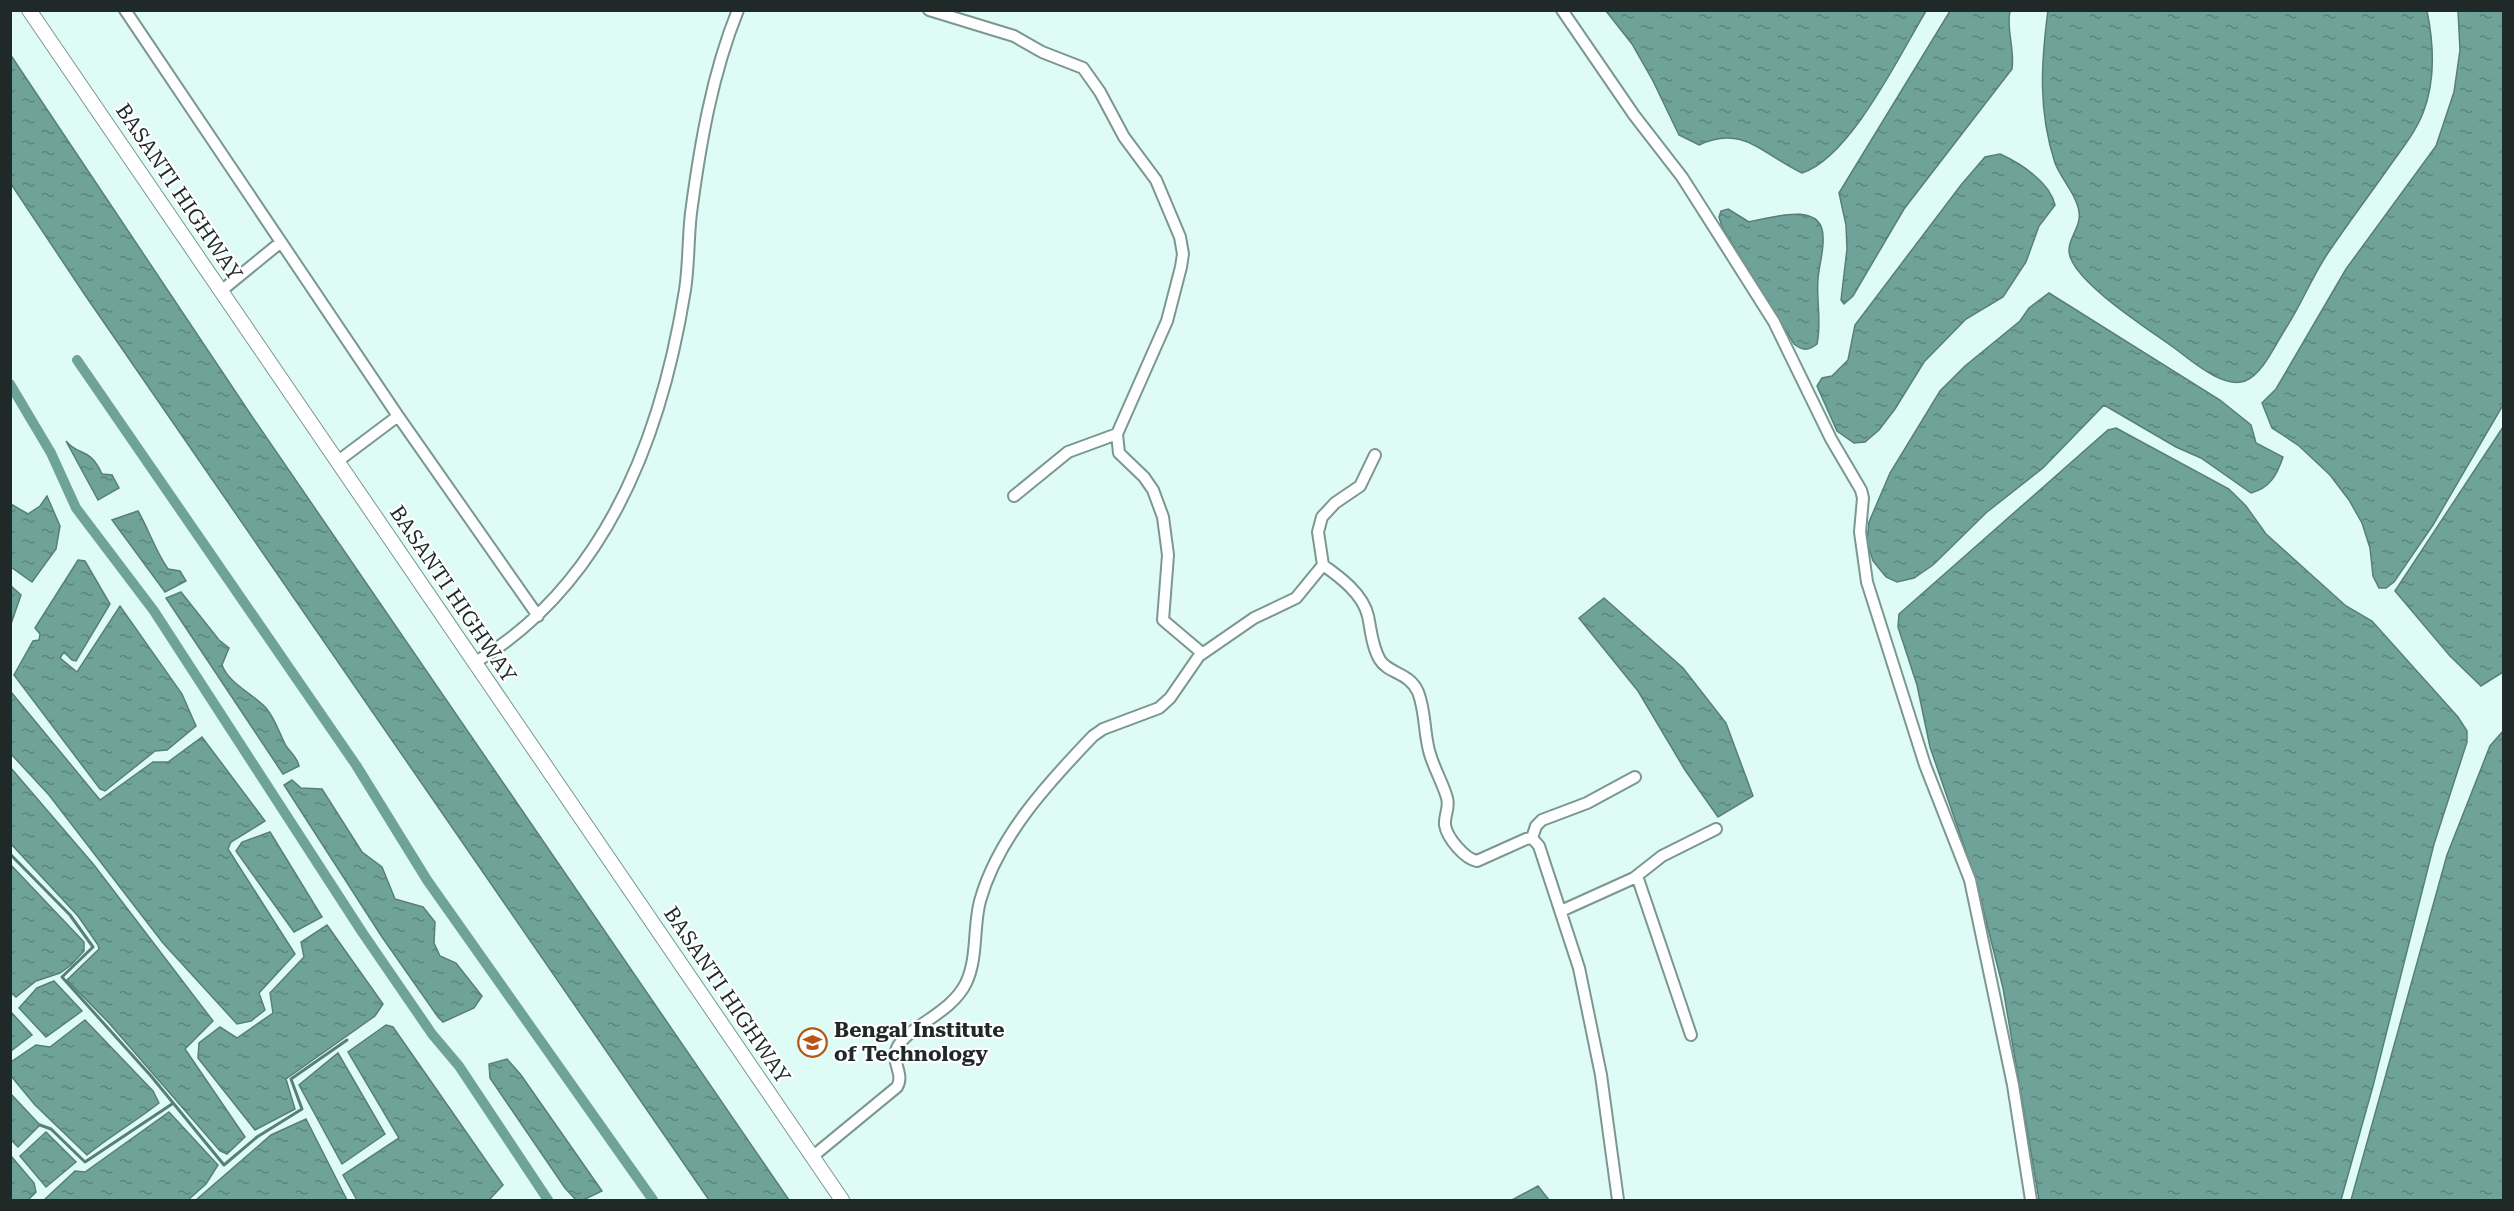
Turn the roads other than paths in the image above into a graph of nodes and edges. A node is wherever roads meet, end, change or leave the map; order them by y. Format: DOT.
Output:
graph roads {
  1 [pos="29,10"];
  2 [pos="125,10"];
  3 [pos="738,10"];
  4 [pos="929,10"];
  5 [pos="1562,10"];
  6 [pos="281,242"];
  7 [pos="221,291"];
  8 [pos="398,416"];
  9 [pos="1117,434"];
  10 [pos="1375,455"];
  11 [pos="338,460"];
  12 [pos="1014,496"];
  13 [pos="1323,566"];
  14 [pos="538,616"];
  15 [pos="1202,653"];
  16 [pos="474,663"];
  17 [pos="1635,777"];
  18 [pos="1716,828"];
  19 [pos="1532,838"];
  20 [pos="1637,876"];
  21 [pos="1562,911"];
  22 [pos="1691,1035"];
  23 [pos="812,1157"];
  24 [pos="842,1200"];
  25 [pos="1618,1200"];
  26 [pos="2031,1200"];
  1 -- 7 [label="main road, BASANTI HIGHWAY"];
  2 -- 6 [label="street"];
  3 -- 14 [label="street"];
  4 -- 9 [label="street"];
  5 -- 26 [label="street"];
  6 -- 7 [label="street"];
  6 -- 8 [label="street"];
  7 -- 11 [label="main road, BASANTI HIGHWAY"];
  8 -- 11 [label="street"];
  8 -- 14 [label="street"];
  9 -- 12 [label="street"];
  9 -- 15 [label="street"];
  10 -- 13 [label="street"];
  11 -- 16 [label="main road, BASANTI HIGHWAY"];
  13 -- 15 [label="street"];
  13 -- 19 [label="street"];
  14 -- 16 [label="street"];
  15 -- 23 [label="street"];
  16 -- 23 [label="main road, BASANTI HIGHWAY"];
  17 -- 19 [label="street"];
  18 -- 20 [label="street"];
  19 -- 21 [label="street"];
  20 -- 21 [label="street"];
  20 -- 22 [label="street"];
  21 -- 25 [label="street"];
  23 -- 24 [label="main road, BASANTI HIGHWAY"];
}
